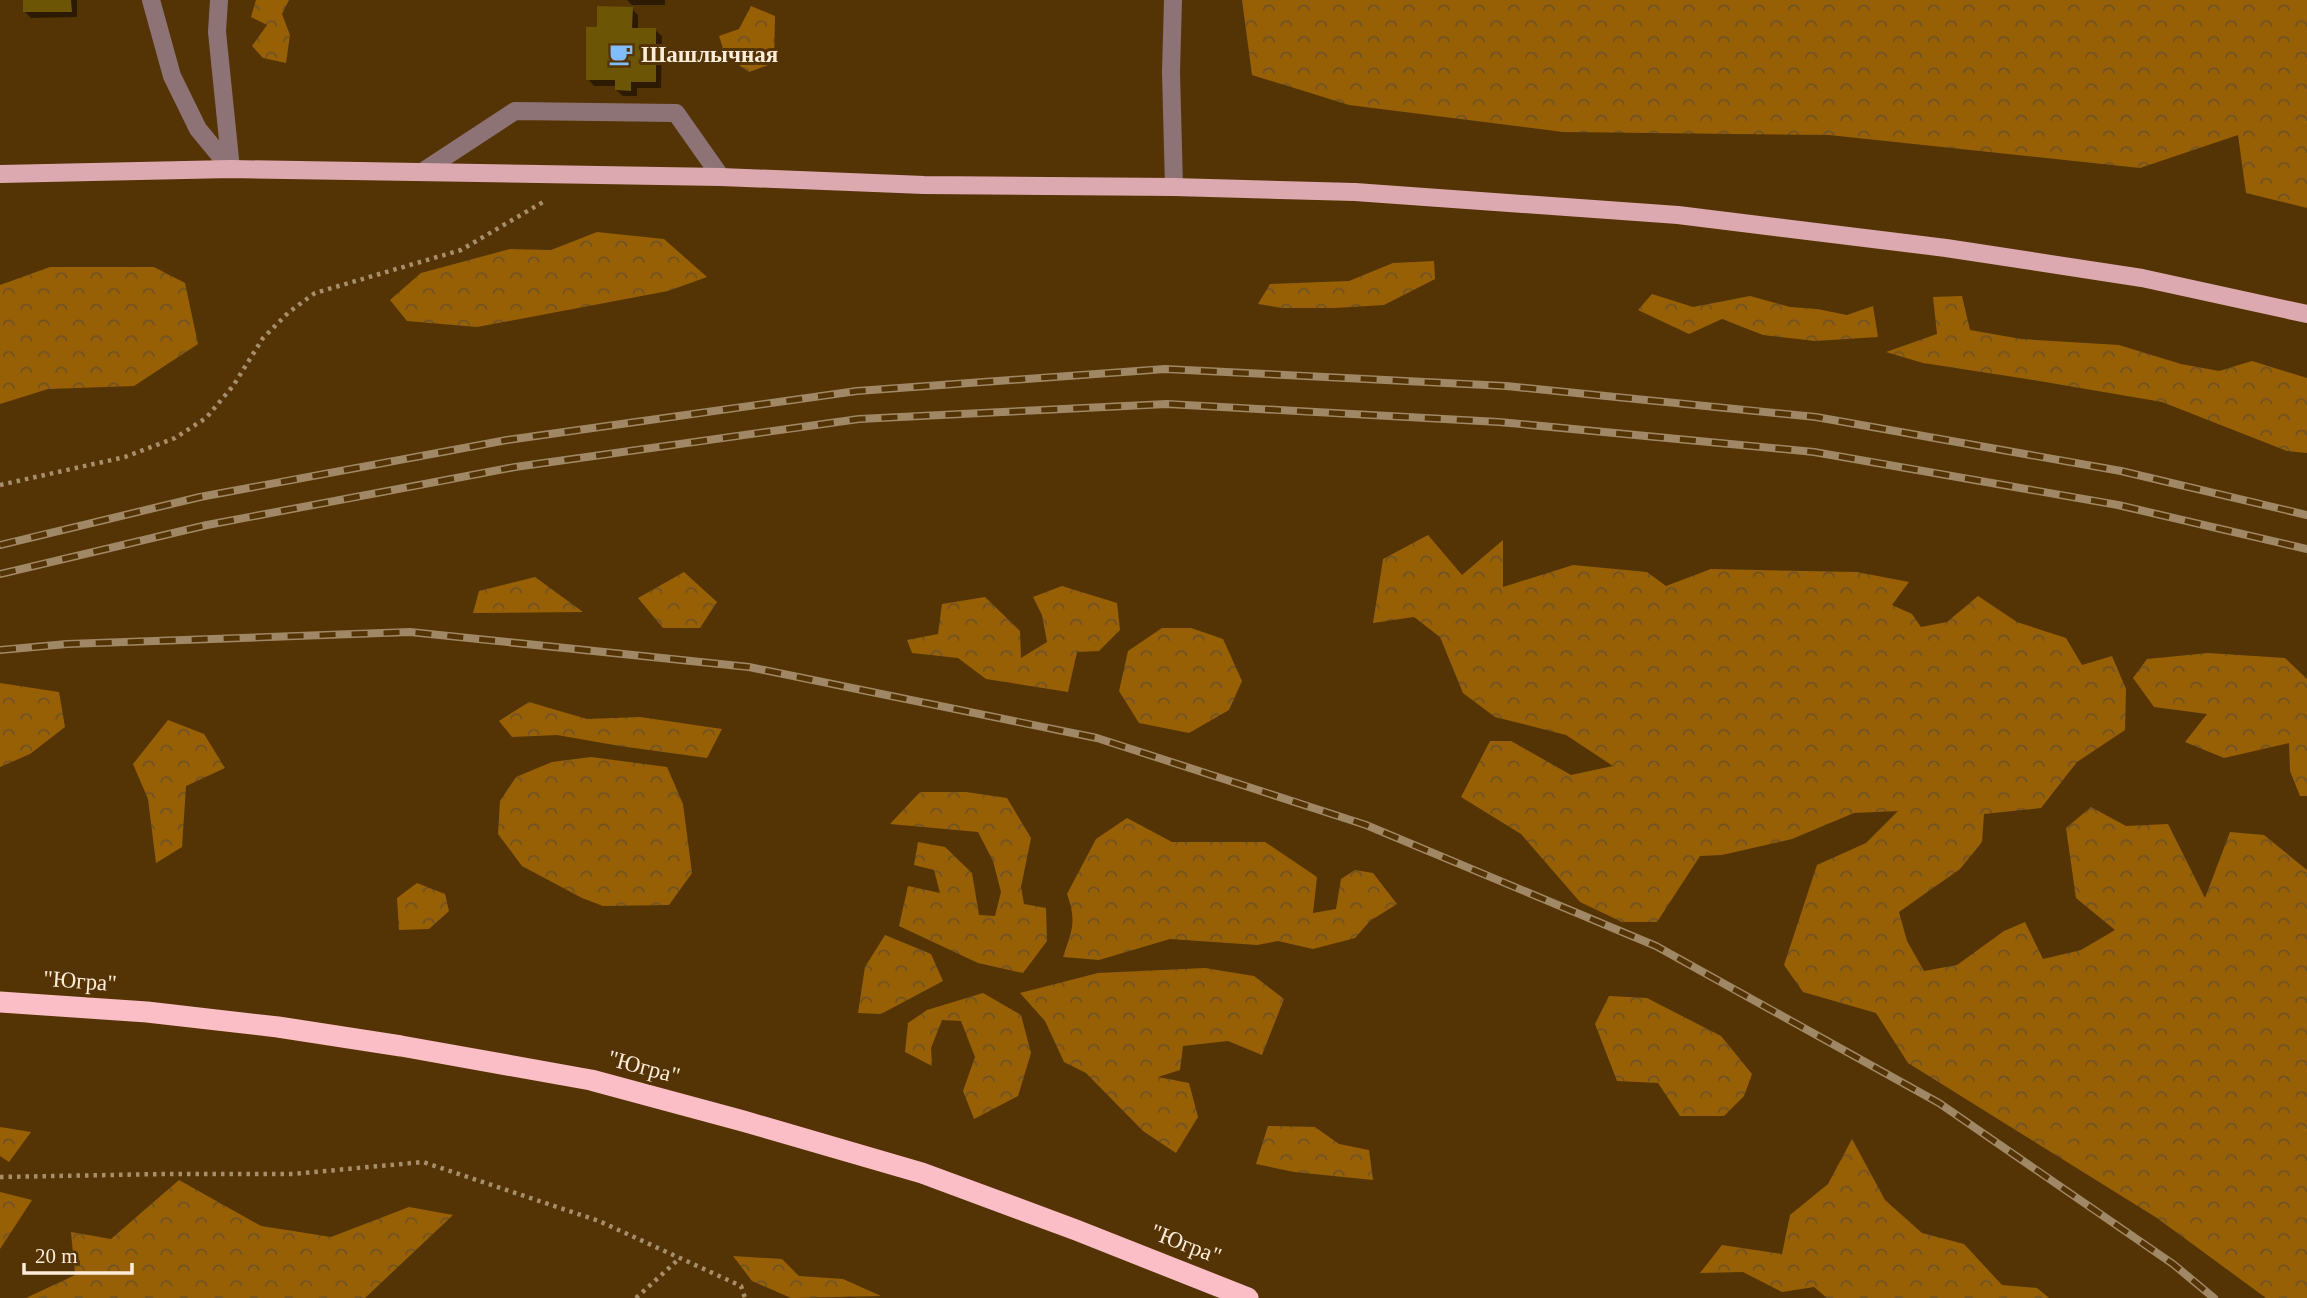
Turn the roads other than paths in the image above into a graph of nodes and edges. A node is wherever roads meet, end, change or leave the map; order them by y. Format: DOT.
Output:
graph roads {
  1 [pos="151,0"];
  2 [pos="219,0"];
  3 [pos="1173,0"];
  4 [pos="231,169"];
  5 [pos="422,172"];
  6 [pos="0,174"];
  7 [pos="721,177"];
  8 [pos="1174,187"];
  9 [pos="2307,314"];
  10 [pos="0,1002"];
  11 [pos="1248,1298"];
  1 -- 4 [label="street"];
  2 -- 4 [label="street"];
  3 -- 8 [label="street"];
  4 -- 5 [label="main road"];
  4 -- 6 [label="main road"];
  5 -- 7 [label="main road"];
  5 -- 7 [label="street"];
  7 -- 8 [label="main road"];
  8 -- 9 [label="main road"];
  10 -- 11 [label="highway, \"Югра\""];
}
